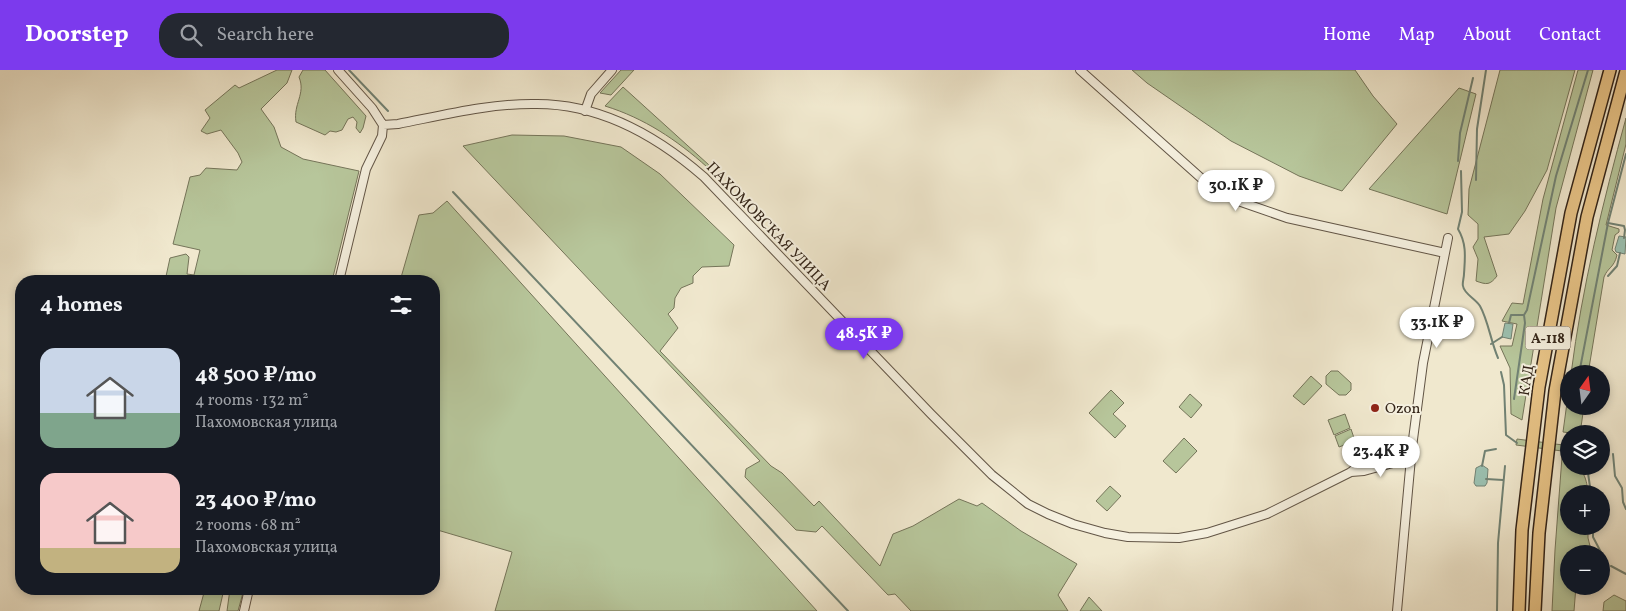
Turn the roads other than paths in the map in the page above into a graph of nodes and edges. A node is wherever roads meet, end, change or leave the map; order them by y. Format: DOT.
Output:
graph roads {
  1 [pos="338,70"];
  2 [pos="612,70"];
  3 [pos="1080,70"];
  4 [pos="1610,70"];
  5 [pos="1626,71"];
  6 [pos="585,110"];
  7 [pos="383,125"];
  8 [pos="1448,238"];
  9 [pos="1445,253"];
  10 [pos="340,275"];
  11 [pos="1412,447"];
  12 [pos="1411,458"];
  13 [pos="1351,472"];
  14 [pos="248,595"];
  15 [pos="244,611"];
  16 [pos="1397,611"];
  17 [pos="1519,611"];
  18 [pos="1535,611"];
  1 -- 7 [label="street"];
  2 -- 6 [label="street"];
  3 -- 9 [label="street"];
  4 -- 17 [label="highway, КАД / А-118"];
  5 -- 18 [label="highway, КАД / А-118"];
  6 -- 7 [label="street, ПАХОМОВСКАЯ УЛИЦА"];
  6 -- 13 [label="street, ПАХОМОВСКАЯ УЛИЦА"];
  7 -- 10 [label="street"];
  8 -- 9 [label="street"];
  9 -- 11 [label="street"];
  11 -- 12 [label="street"];
  11 -- 13 [label="street, ПАХОМОВСКАЯ УЛИЦА"];
  12 -- 13 [label="street, ПАХОМОВСКАЯ УЛИЦА"];
  12 -- 16 [label="street"];
  14 -- 15 [label="street"];
}
